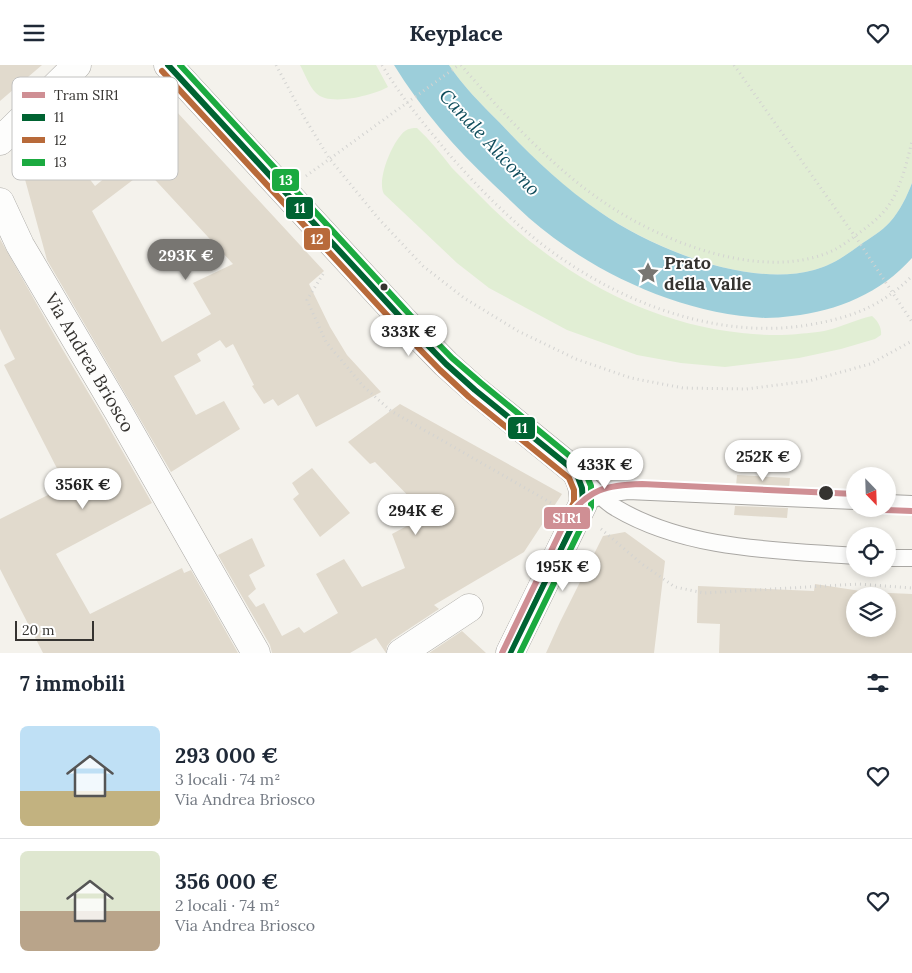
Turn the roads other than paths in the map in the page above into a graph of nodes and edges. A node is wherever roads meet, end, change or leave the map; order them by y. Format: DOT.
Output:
graph roads {
  1 [pos="77,65"];
  2 [pos="168,65"];
  3 [pos="65,77"];
  4 [pos="12,129"];
  5 [pos="0,141"];
  6 [pos="0,202"];
  7 [pos="576,472"];
  8 [pos="601,496"];
  9 [pos="846,501"];
  10 [pos="896,503"];
  11 [pos="912,504"];
  12 [pos="579,515"];
  13 [pos="846,555"];
  14 [pos="896,558"];
  15 [pos="912,558"];
  16 [pos="469,608"];
  17 [pos="256,653"];
  18 [pos="401,653"];
  19 [pos="510,653"];
  1 -- 3 [label="street"];
  2 -- 7 [label="street"];
  4 -- 5 [label="street"];
  6 -- 17 [label="street, Via Andrea Briosco"];
  7 -- 8 [label="lane"];
  7 -- 12 [label="street"];
  8 -- 9 [label="lane"];
  8 -- 12 [label="lane"];
  8 -- 13 [label="lane"];
  10 -- 11 [label="lane"];
  12 -- 19 [label="street"];
  14 -- 15 [label="lane"];
  16 -- 18 [label="street"];
}
